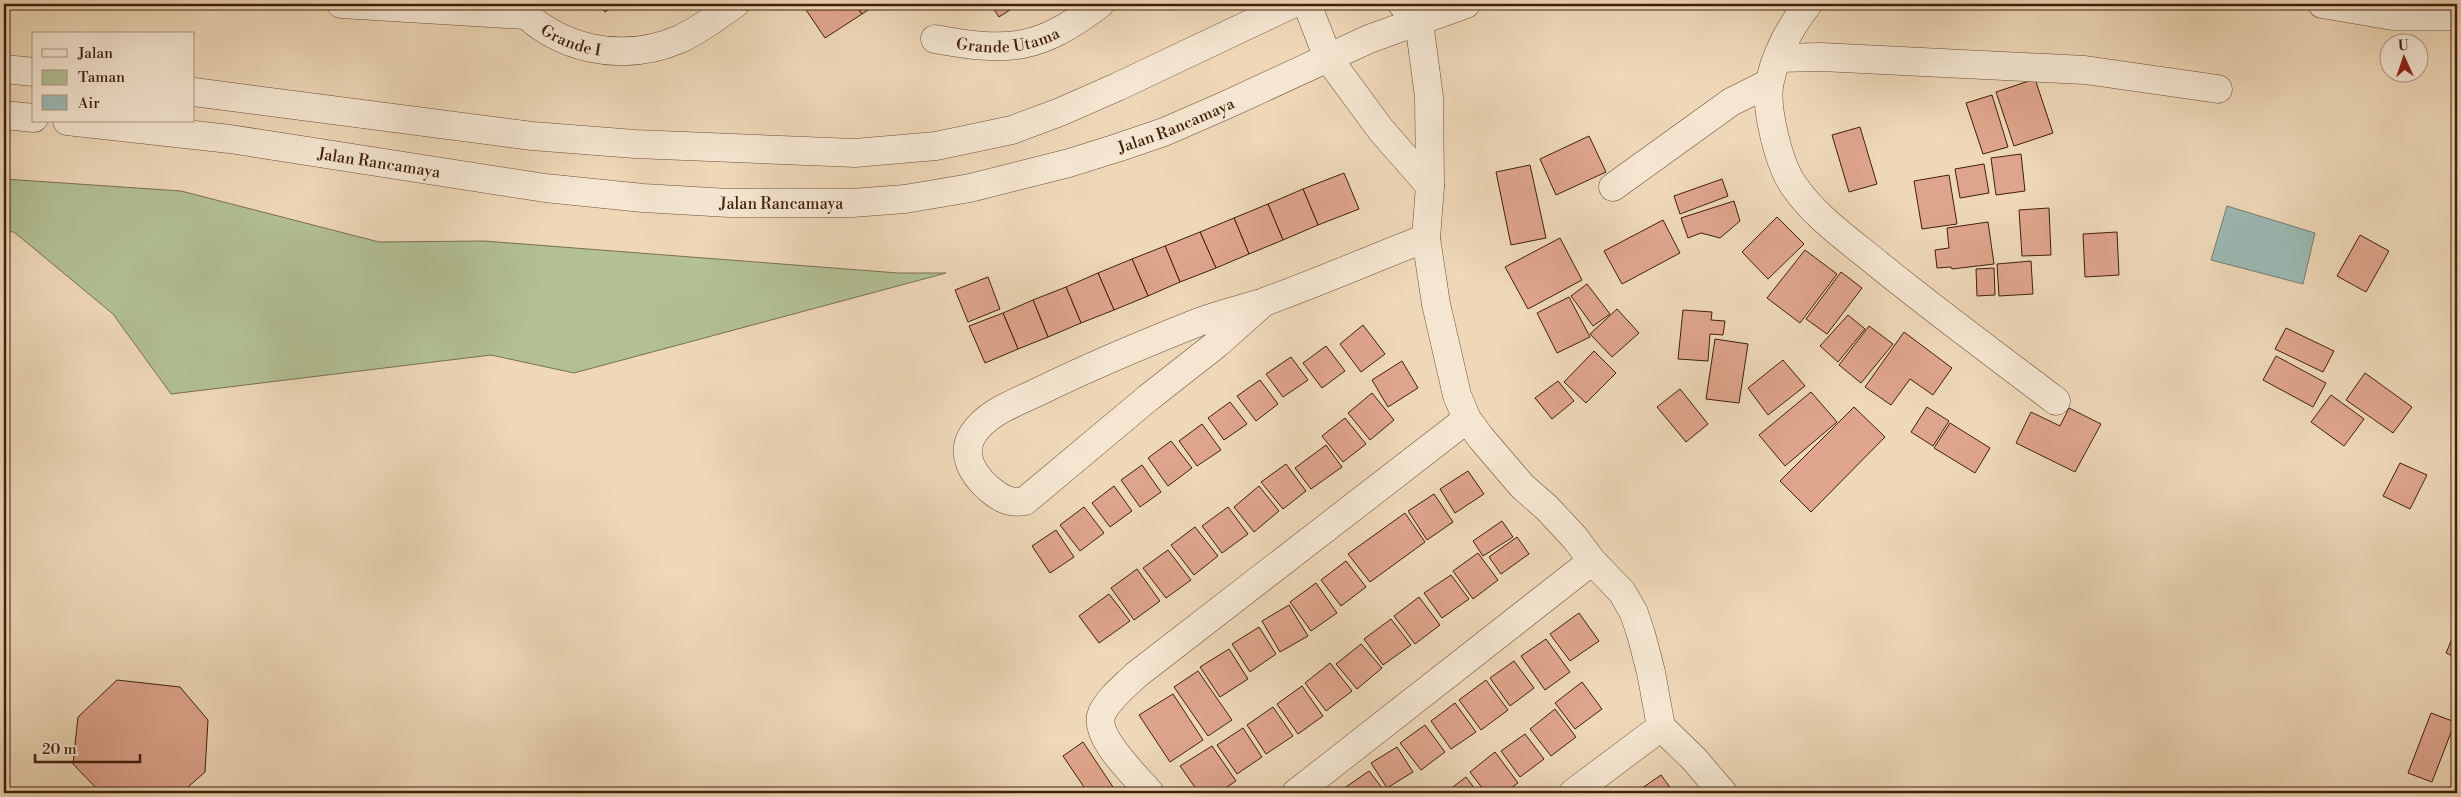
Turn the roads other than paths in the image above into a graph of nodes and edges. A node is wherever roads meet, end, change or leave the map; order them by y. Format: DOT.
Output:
graph roads {
  1 [pos="340,4"];
  2 [pos="735,4"];
  3 [pos="1100,4"];
  4 [pos="1292,4"];
  5 [pos="1307,4"];
  6 [pos="1466,4"];
  7 [pos="1808,4"];
  8 [pos="2322,4"];
  9 [pos="520,9"];
  10 [pos="1410,13"];
  11 [pos="2457,16"];
  12 [pos="935,39"];
  13 [pos="1328,58"];
  14 [pos="4,69"];
  15 [pos="1774,70"];
  16 [pos="32,72"];
  17 [pos="2218,89"];
  18 [pos="195,92"];
  19 [pos="4,115"];
  20 [pos="32,118"];
  21 [pos="76,122"];
  22 [pos="1430,186"];
  23 [pos="1613,187"];
  24 [pos="1426,238"];
  25 [pos="1264,302"];
  26 [pos="2056,401"];
  27 [pos="1467,419"];
  28 [pos="1592,561"];
  29 [pos="1661,727"];
  30 [pos="1150,793"];
  31 [pos="1296,793"];
  32 [pos="1573,793"];
  33 [pos="1723,793"];
  1 -- 9 [label="street, Grande I"];
  2 -- 9 [label="street, Grande I"];
  3 -- 12 [label="street, Grande Utama"];
  4 -- 18 [label="street"];
  5 -- 13 [label="street"];
  6 -- 10 [label="street, Jalan Rancamaya"];
  7 -- 15 [label="street"];
  8 -- 11 [label="street"];
  10 -- 13 [label="street, Jalan Rancamaya"];
  10 -- 22 [label="street"];
  13 -- 21 [label="street, Jalan Rancamaya"];
  13 -- 22 [label="street"];
  14 -- 16 [label="street"];
  15 -- 17 [label="street"];
  15 -- 23 [label="street"];
  15 -- 26 [label="street"];
  19 -- 20 [label="street"];
  22 -- 24 [label="street"];
  24 -- 25 [label="street"];
  24 -- 27 [label="street"];
  25 -- 25 [label="street"];
  27 -- 28 [label="street"];
  27 -- 30 [label="street"];
  28 -- 29 [label="street"];
  28 -- 31 [label="street"];
  29 -- 32 [label="street"];
  29 -- 33 [label="street"];
}
